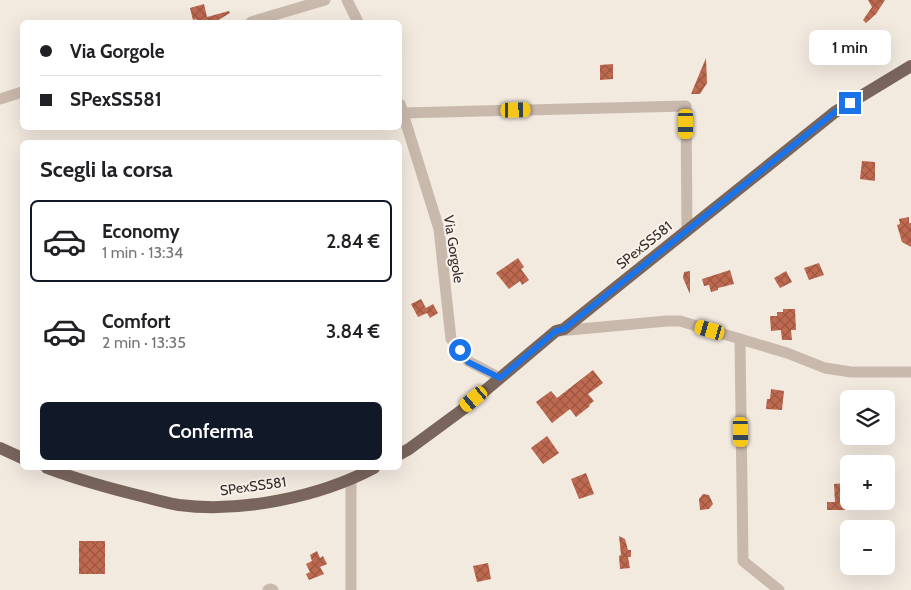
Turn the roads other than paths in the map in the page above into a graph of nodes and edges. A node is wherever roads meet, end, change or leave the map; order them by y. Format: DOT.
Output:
graph roads {
  1 [pos="325,0"];
  2 [pos="346,0"];
  3 [pos="258,20"];
  4 [pos="357,20"];
  5 [pos="911,66"];
  6 [pos="20,93"];
  7 [pos="0,98"];
  8 [pos="402,108"];
  9 [pos="402,111"];
  10 [pos="687,230"];
  11 [pos="556,331"];
  12 [pos="740,339"];
  13 [pos="911,372"];
  14 [pos="500,378"];
  15 [pos="0,448"];
  16 [pos="402,453"];
  17 [pos="20,457"];
  18 [pos="52,470"];
  19 [pos="369,470"];
  20 [pos="351,478"];
  21 [pos="268,590"];
  22 [pos="273,590"];
  23 [pos="351,590"];
  24 [pos="779,590"];
  1 -- 3 [label="street"];
  2 -- 4 [label="street"];
  5 -- 10 [label="main road, SPexSS581"];
  6 -- 7 [label="street"];
  8 -- 10 [label="street"];
  9 -- 14 [label="street, Via Gorgole"];
  10 -- 11 [label="main road, SPexSS581"];
  11 -- 12 [label="street"];
  11 -- 14 [label="main road, SPexSS581"];
  12 -- 13 [label="street"];
  12 -- 24 [label="street"];
  14 -- 16 [label="main road, SPexSS581"];
  15 -- 17 [label="main road"];
  18 -- 20 [label="main road, SPexSS581"];
  19 -- 20 [label="main road, SPexSS581"];
  20 -- 23 [label="street"];
  21 -- 22 [label="street"];
}
